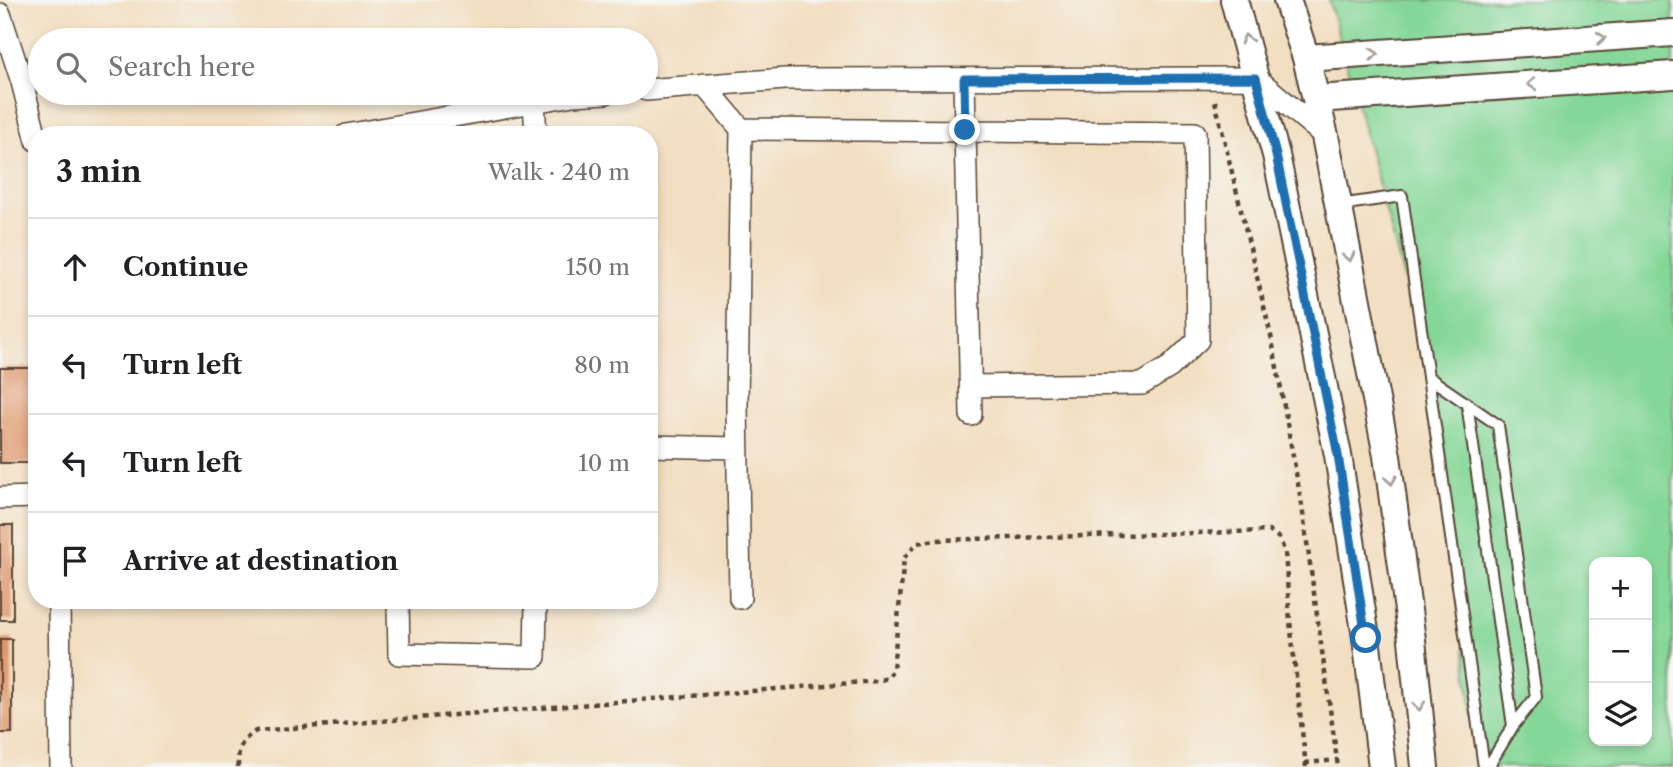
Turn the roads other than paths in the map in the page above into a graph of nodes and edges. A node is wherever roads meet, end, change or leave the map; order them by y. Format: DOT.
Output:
graph roads {
  1 [pos="1234,0"];
  2 [pos="1287,0"];
  3 [pos="0,14"];
  4 [pos="1673,33"];
  5 [pos="1306,58"];
  6 [pos="1673,75"];
  7 [pos="1256,78"];
  8 [pos="964,79"];
  9 [pos="704,85"];
  10 [pos="658,89"];
  11 [pos="1316,99"];
  12 [pos="517,105"];
  13 [pos="534,105"];
  14 [pos="33,126"];
  15 [pos="400,126"];
  16 [pos="535,126"];
  17 [pos="741,129"];
  18 [pos="965,130"];
  19 [pos="1325,136"];
  20 [pos="1339,205"];
  21 [pos="1428,377"];
  22 [pos="971,386"];
  23 [pos="1467,403"];
  24 [pos="971,415"];
  25 [pos="658,446"];
  26 [pos="737,448"];
  27 [pos="0,498"];
  28 [pos="28,498"];
  29 [pos="740,598"];
  30 [pos="59,609"];
  31 [pos="398,609"];
  32 [pos="536,609"];
  33 [pos="1513,726"];
  34 [pos="61,767"];
  35 [pos="1382,767"];
  36 [pos="1425,767"];
  37 [pos="1486,767"];
  7 -- 1 [label="street, one-way"];
  2 -- 5 [label="street"];
  3 -- 14 [label="street"];
  5 -- 4 [label="street, one-way"];
  5 -- 11 [label="street"];
  6 -- 11 [label="street, one-way"];
  7 -- 8 [label="street"];
  7 -- 19 [label="street"];
  7 -- 35 [label="street"];
  8 -- 9 [label="street"];
  8 -- 18 [label="street"];
  9 -- 10 [label="street"];
  9 -- 17 [label="street"];
  11 -- 19 [label="street"];
  12 -- 15 [label="street"];
  13 -- 16 [label="street"];
  17 -- 18 [label="street"];
  17 -- 26 [label="street"];
  18 -- 22 [label="street"];
  18 -- 22 [label="street"];
  19 -- 20 [label="street"];
  20 -- 21 [label="lane"];
  20 -- 36 [label="street, one-way"];
  21 -- 23 [label="lane"];
  21 -- 37 [label="lane"];
  22 -- 24 [label="street"];
  23 -- 33 [label="lane"];
  23 -- 33 [label="lane"];
  25 -- 26 [label="street"];
  26 -- 29 [label="street"];
  27 -- 28 [label="street"];
  30 -- 34 [label="street"];
  31 -- 32 [label="street"];
  33 -- 37 [label="lane"];
}
